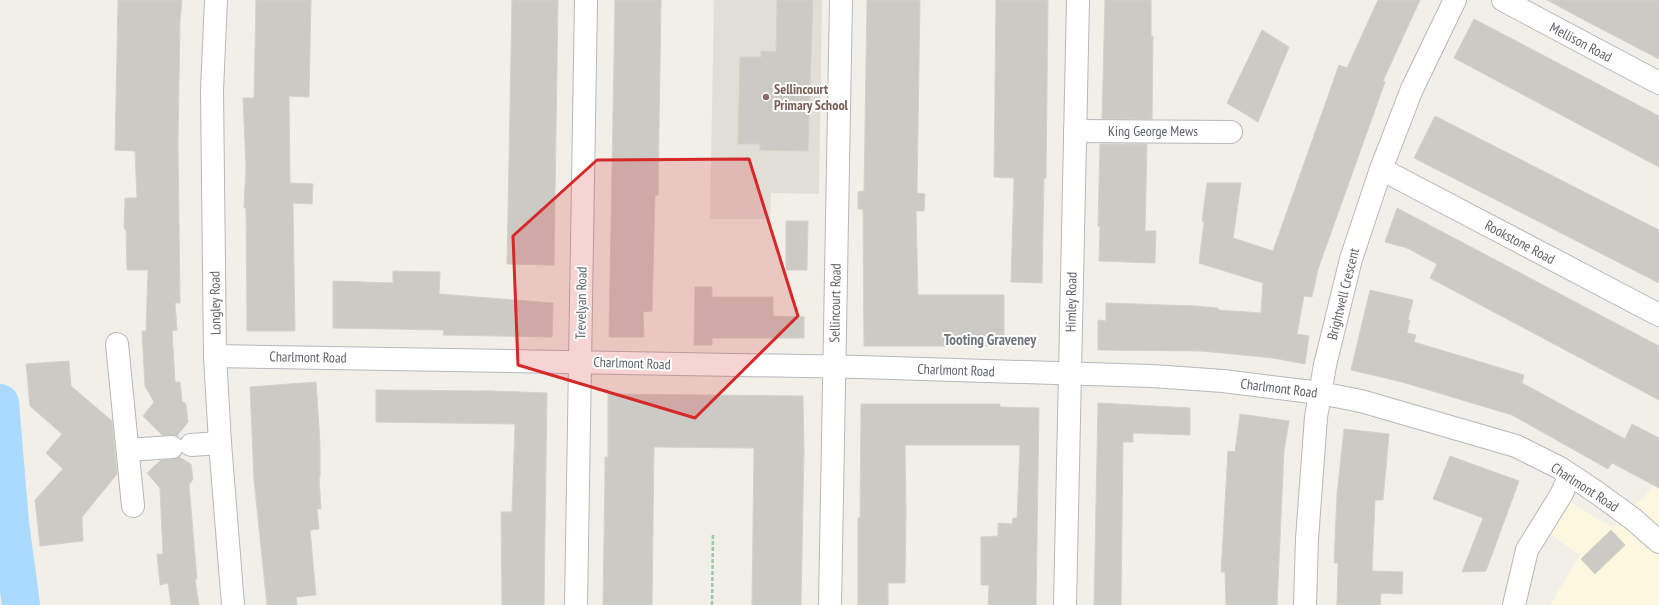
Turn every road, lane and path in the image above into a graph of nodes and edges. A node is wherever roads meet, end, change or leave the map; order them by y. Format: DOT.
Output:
graph roads {
  1 [pos="216,0"];
  2 [pos="586,0"];
  3 [pos="841,0"];
  4 [pos="1078,0"];
  5 [pos="1455,0"];
  6 [pos="1502,0"];
  7 [pos="1659,83"];
  8 [pos="1075,131"];
  9 [pos="1232,132"];
  10 [pos="1381,168"];
  11 [pos="1659,315"];
  12 [pos="117,344"];
  13 [pos="215,356"];
  14 [pos="580,362"];
  15 [pos="834,367"];
  16 [pos="1070,374"];
  17 [pos="1320,393"];
  18 [pos="220,443"];
  19 [pos="128,450"];
  20 [pos="1570,475"];
  21 [pos="133,506"];
  22 [pos="713,533"];
  23 [pos="1659,542"];
  24 [pos="233,605"];
  25 [pos="576,605"];
  26 [pos="712,605"];
  27 [pos="830,605"];
  28 [pos="1065,605"];
  29 [pos="1305,605"];
  30 [pos="1514,605"];
  1 -- 13 [label="street, Longley Road"];
  2 -- 14 [label="street, Trevelyan Road"];
  3 -- 15 [label="street, Sellincourt Road"];
  4 -- 8 [label="street, Himley Road"];
  5 -- 10 [label="street, Brightwell Crescent"];
  6 -- 7 [label="street, Mellison Road"];
  8 -- 9 [label="street, King George Mews"];
  8 -- 16 [label="street, Himley Road"];
  10 -- 11 [label="street, Rookstone Road"];
  10 -- 17 [label="street, Brightwell Crescent"];
  12 -- 19 [label="street"];
  13 -- 14 [label="street, Charlmont Road"];
  13 -- 18 [label="street, Longley Road"];
  14 -- 15 [label="street, Charlmont Road"];
  14 -- 25 [label="street, Trevelyan Road"];
  15 -- 16 [label="street, Charlmont Road"];
  15 -- 27 [label="street, Sellincourt Road"];
  16 -- 17 [label="street, Charlmont Road"];
  16 -- 28 [label="street, Himley Road"];
  17 -- 20 [label="street, Charlmont Road"];
  17 -- 29 [label="street, Brightwell Crescent"];
  18 -- 19 [label="street"];
  18 -- 24 [label="street, Longley Road"];
  19 -- 21 [label="street"];
  20 -- 23 [label="street, Charlmont Road"];
  20 -- 30 [label="street"];
  22 -- 26 [label="path"];
}
